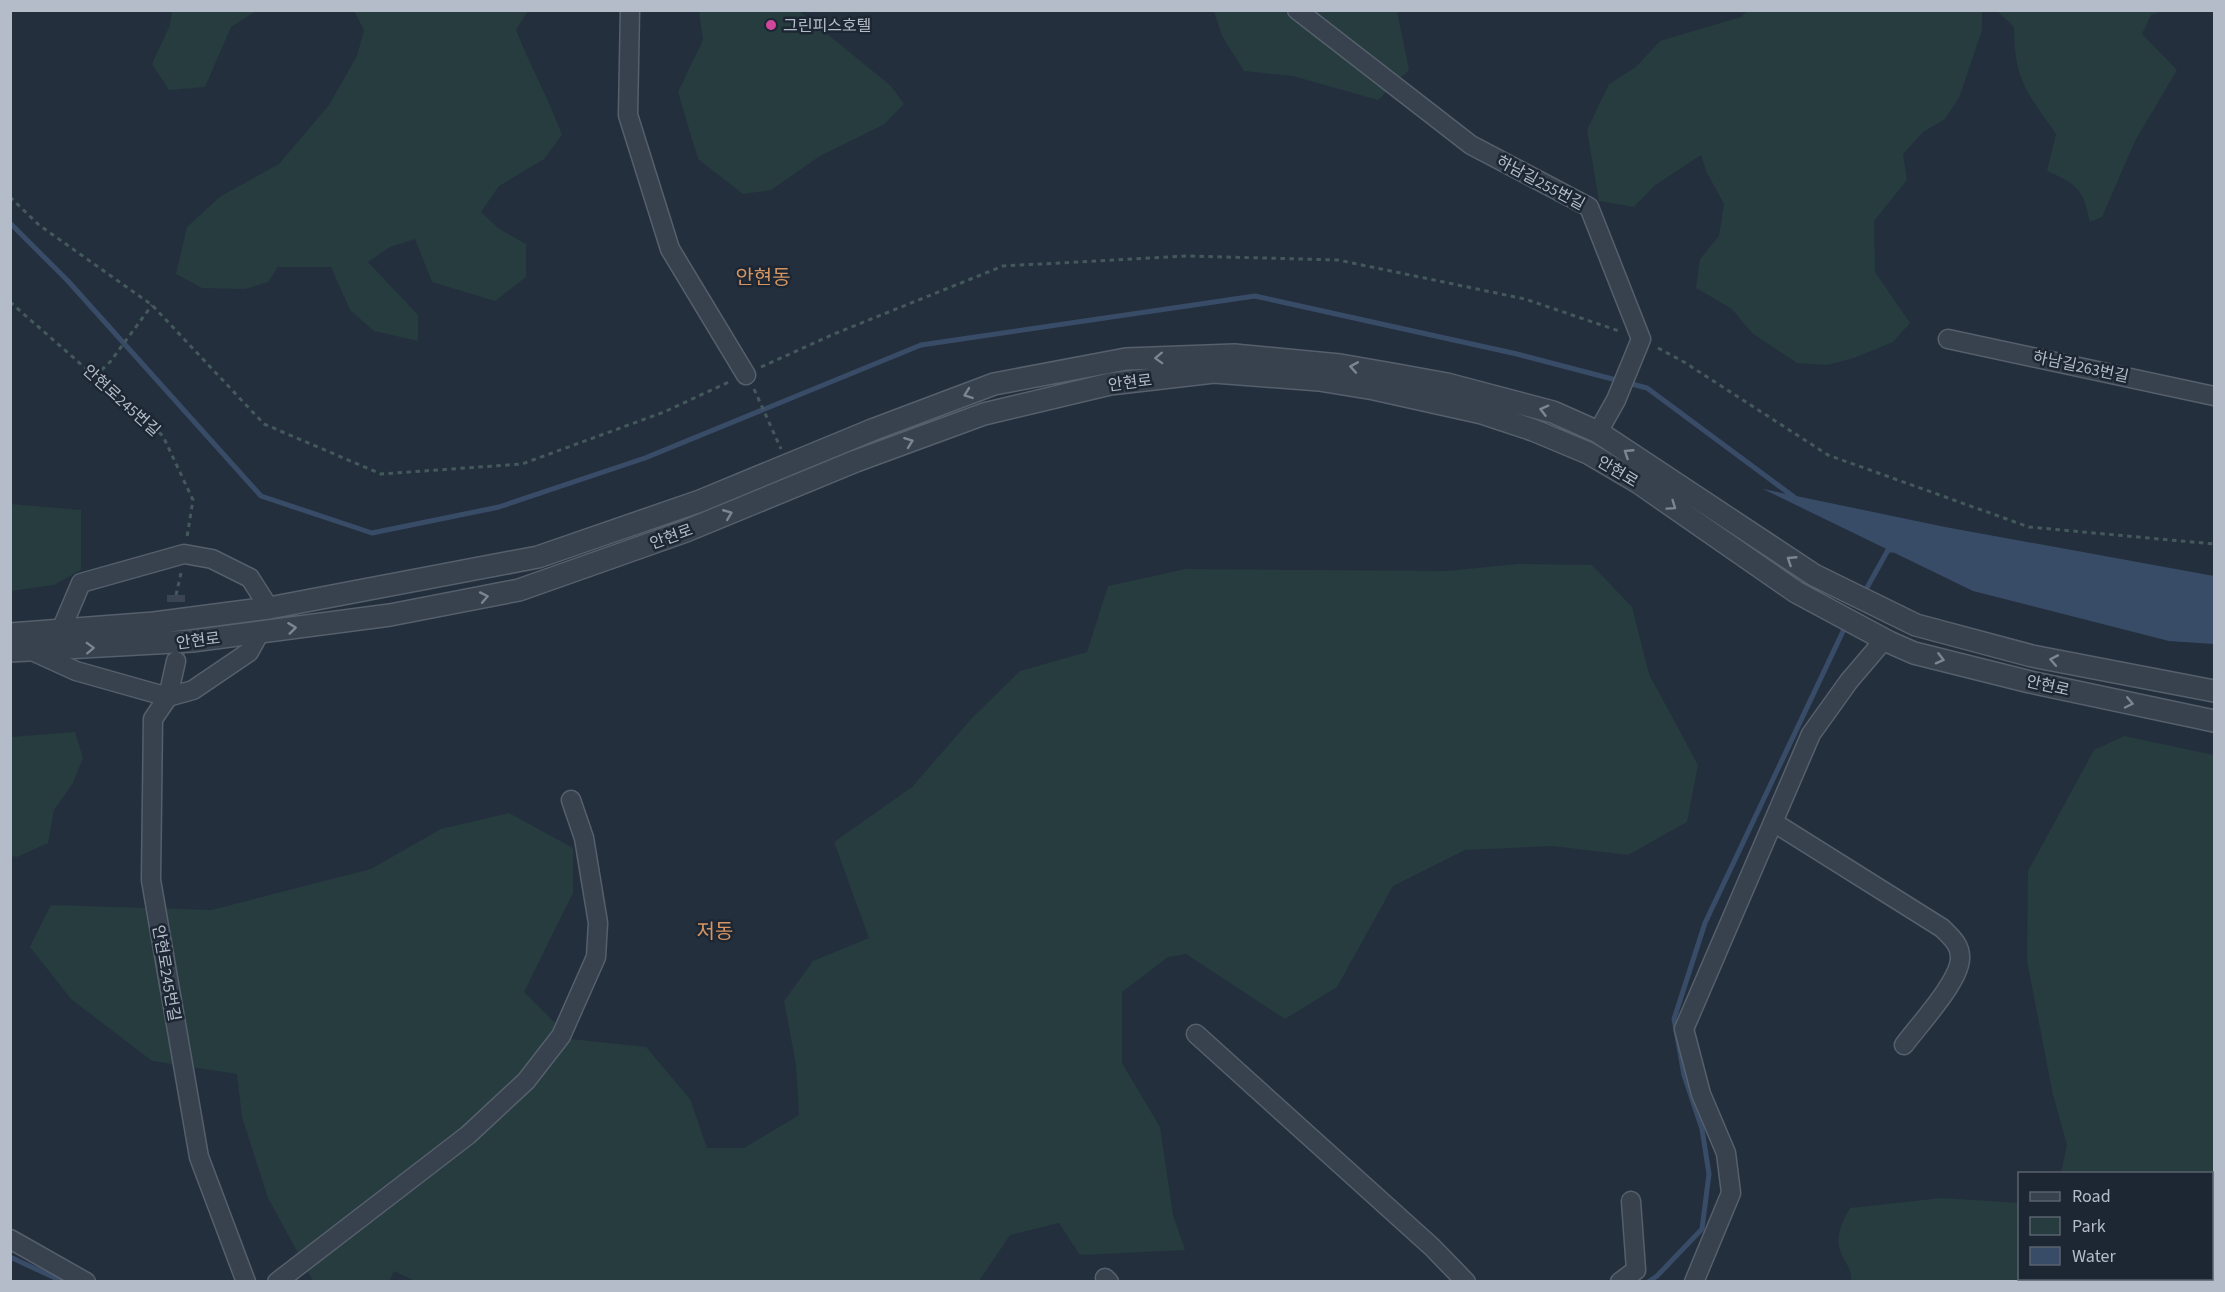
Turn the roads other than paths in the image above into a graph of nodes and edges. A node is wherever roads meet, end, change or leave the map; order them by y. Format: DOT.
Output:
graph roads {
  1 [pos="630,10"];
  2 [pos="1297,10"];
  3 [pos="1948,339"];
  4 [pos="748,377"];
  5 [pos="2214,396"];
  6 [pos="1598,432"];
  7 [pos="1587,453"];
  8 [pos="269,608"];
  9 [pos="1898,616"];
  10 [pos="61,630"];
  11 [pos="260,632"];
  12 [pos="10,634"];
  13 [pos="1884,640"];
  14 [pos="20,651"];
  15 [pos="176,661"];
  16 [pos="2214,691"];
  17 [pos="168,697"];
  18 [pos="2214,721"];
  19 [pos="571,800"];
  20 [pos="1773,822"];
  21 [pos="1196,1034"];
  22 [pos="1904,1045"];
  23 [pos="1631,1202"];
  24 [pos="10,1239"];
  25 [pos="86,1281"];
  26 [pos="246,1281"];
  27 [pos="277,1281"];
  28 [pos="1466,1281"];
  29 [pos="1620,1281"];
  30 [pos="1694,1281"];
  1 -- 4 [label="street"];
  2 -- 6 [label="street, 하남길255번길"];
  3 -- 5 [label="street, 하남길263번길"];
  6 -- 7 [label="street"];
  6 -- 8 [label="street, 안현로, one-way"];
  9 -- 6 [label="street, 안현로, one-way"];
  11 -- 7 [label="street, 안현로, one-way"];
  7 -- 13 [label="street, 안현로, one-way"];
  8 -- 10 [label="street, 안현로"];
  8 -- 10 [label="street"];
  9 -- 13 [label="street"];
  16 -- 9 [label="street, 안현로, one-way"];
  10 -- 12 [label="street, 안현로"];
  14 -- 11 [label="street, 안현로, one-way"];
  11 -- 17 [label="street"];
  13 -- 18 [label="street, 안현로, one-way"];
  13 -- 20 [label="street"];
  14 -- 17 [label="street"];
  15 -- 17 [label="street, 안현로245번길"];
  17 -- 26 [label="street, 안현로245번길"];
  19 -- 27 [label="street"];
  20 -- 22 [label="street"];
  20 -- 30 [label="street"];
  21 -- 28 [label="street"];
  23 -- 29 [label="street"];
  24 -- 25 [label="street"];
}
